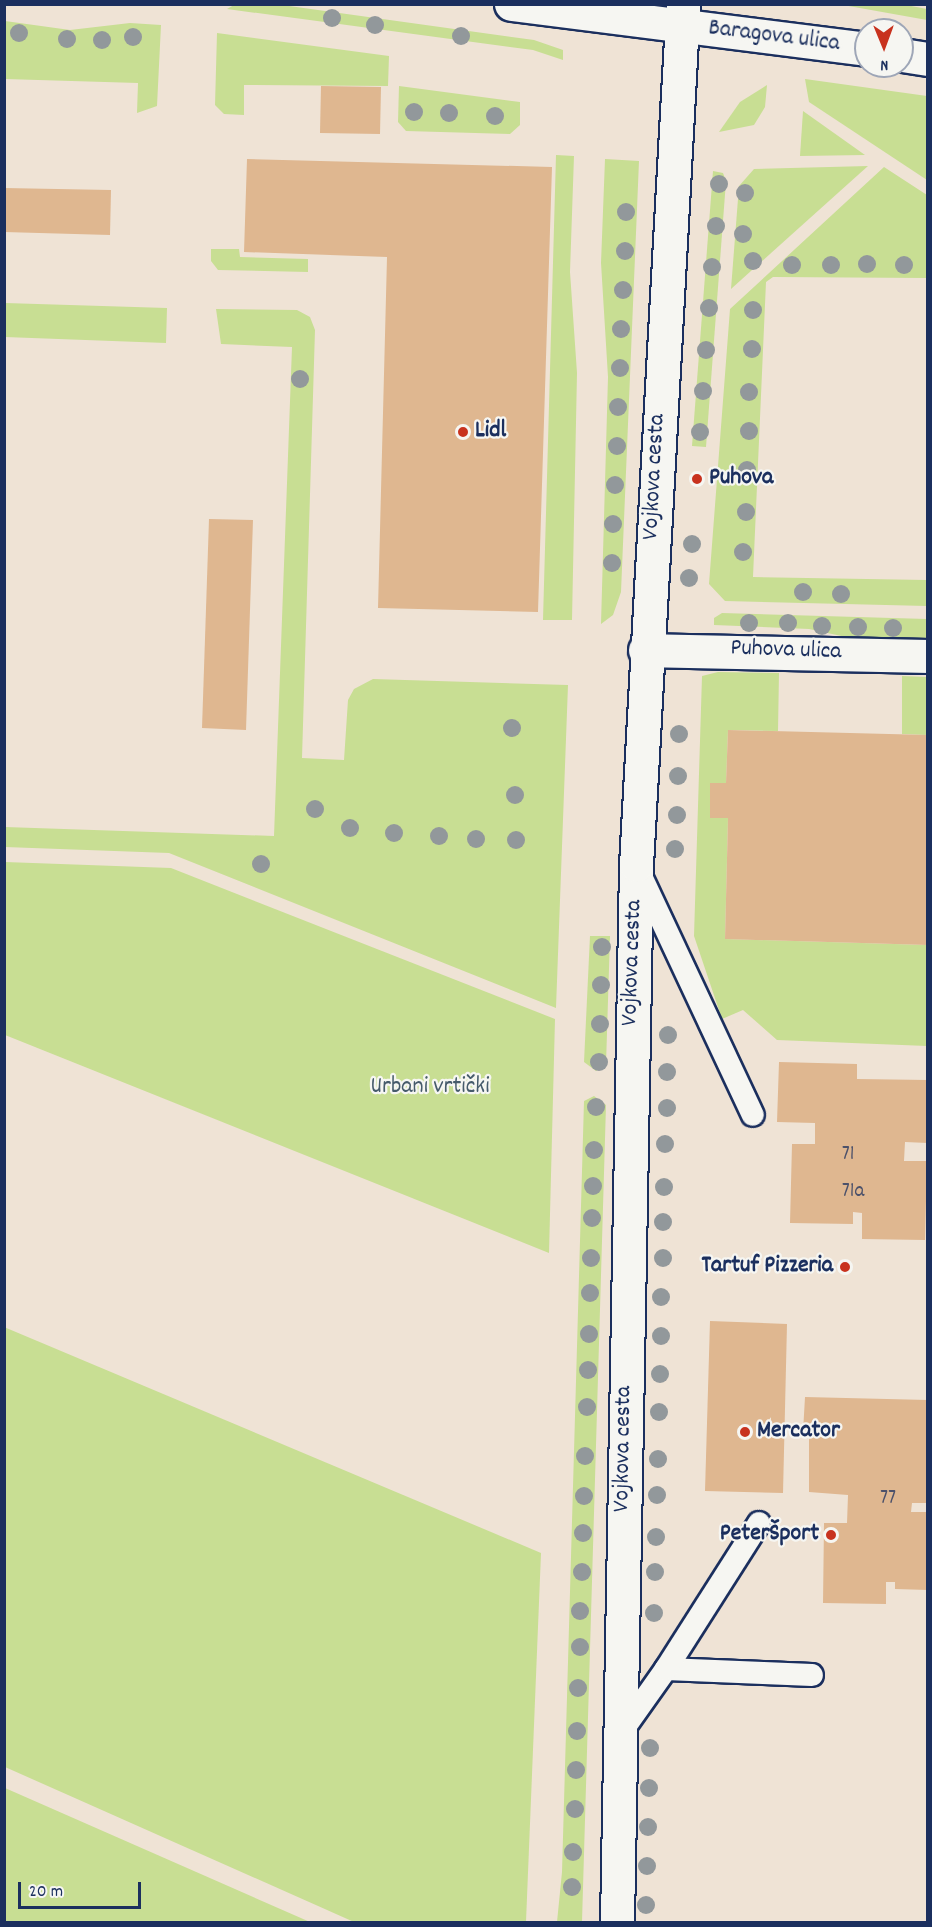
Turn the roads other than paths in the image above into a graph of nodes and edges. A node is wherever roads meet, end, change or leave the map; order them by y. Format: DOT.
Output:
graph roads {
  1 [pos="511,4"];
  2 [pos="682,15"];
  3 [pos="854,48"];
  4 [pos="645,650"];
  5 [pos="927,656"];
  6 [pos="636,865"];
  7 [pos="753,1115"];
  8 [pos="759,1523"];
  9 [pos="666,1669"];
  10 [pos="812,1675"];
  11 [pos="620,1734"];
  12 [pos="616,1923"];
  1 -- 2 [label="street, Baragova ulica"];
  2 -- 3 [label="street, Baragova ulica"];
  2 -- 4 [label="street, Vojkova cesta"];
  4 -- 5 [label="street, Puhova ulica"];
  4 -- 6 [label="street, Vojkova cesta"];
  6 -- 7 [label="lane"];
  6 -- 11 [label="street, Vojkova cesta"];
  8 -- 9 [label="lane"];
  9 -- 10 [label="lane"];
  9 -- 11 [label="lane"];
  11 -- 12 [label="street, Vojkova cesta"];
}
